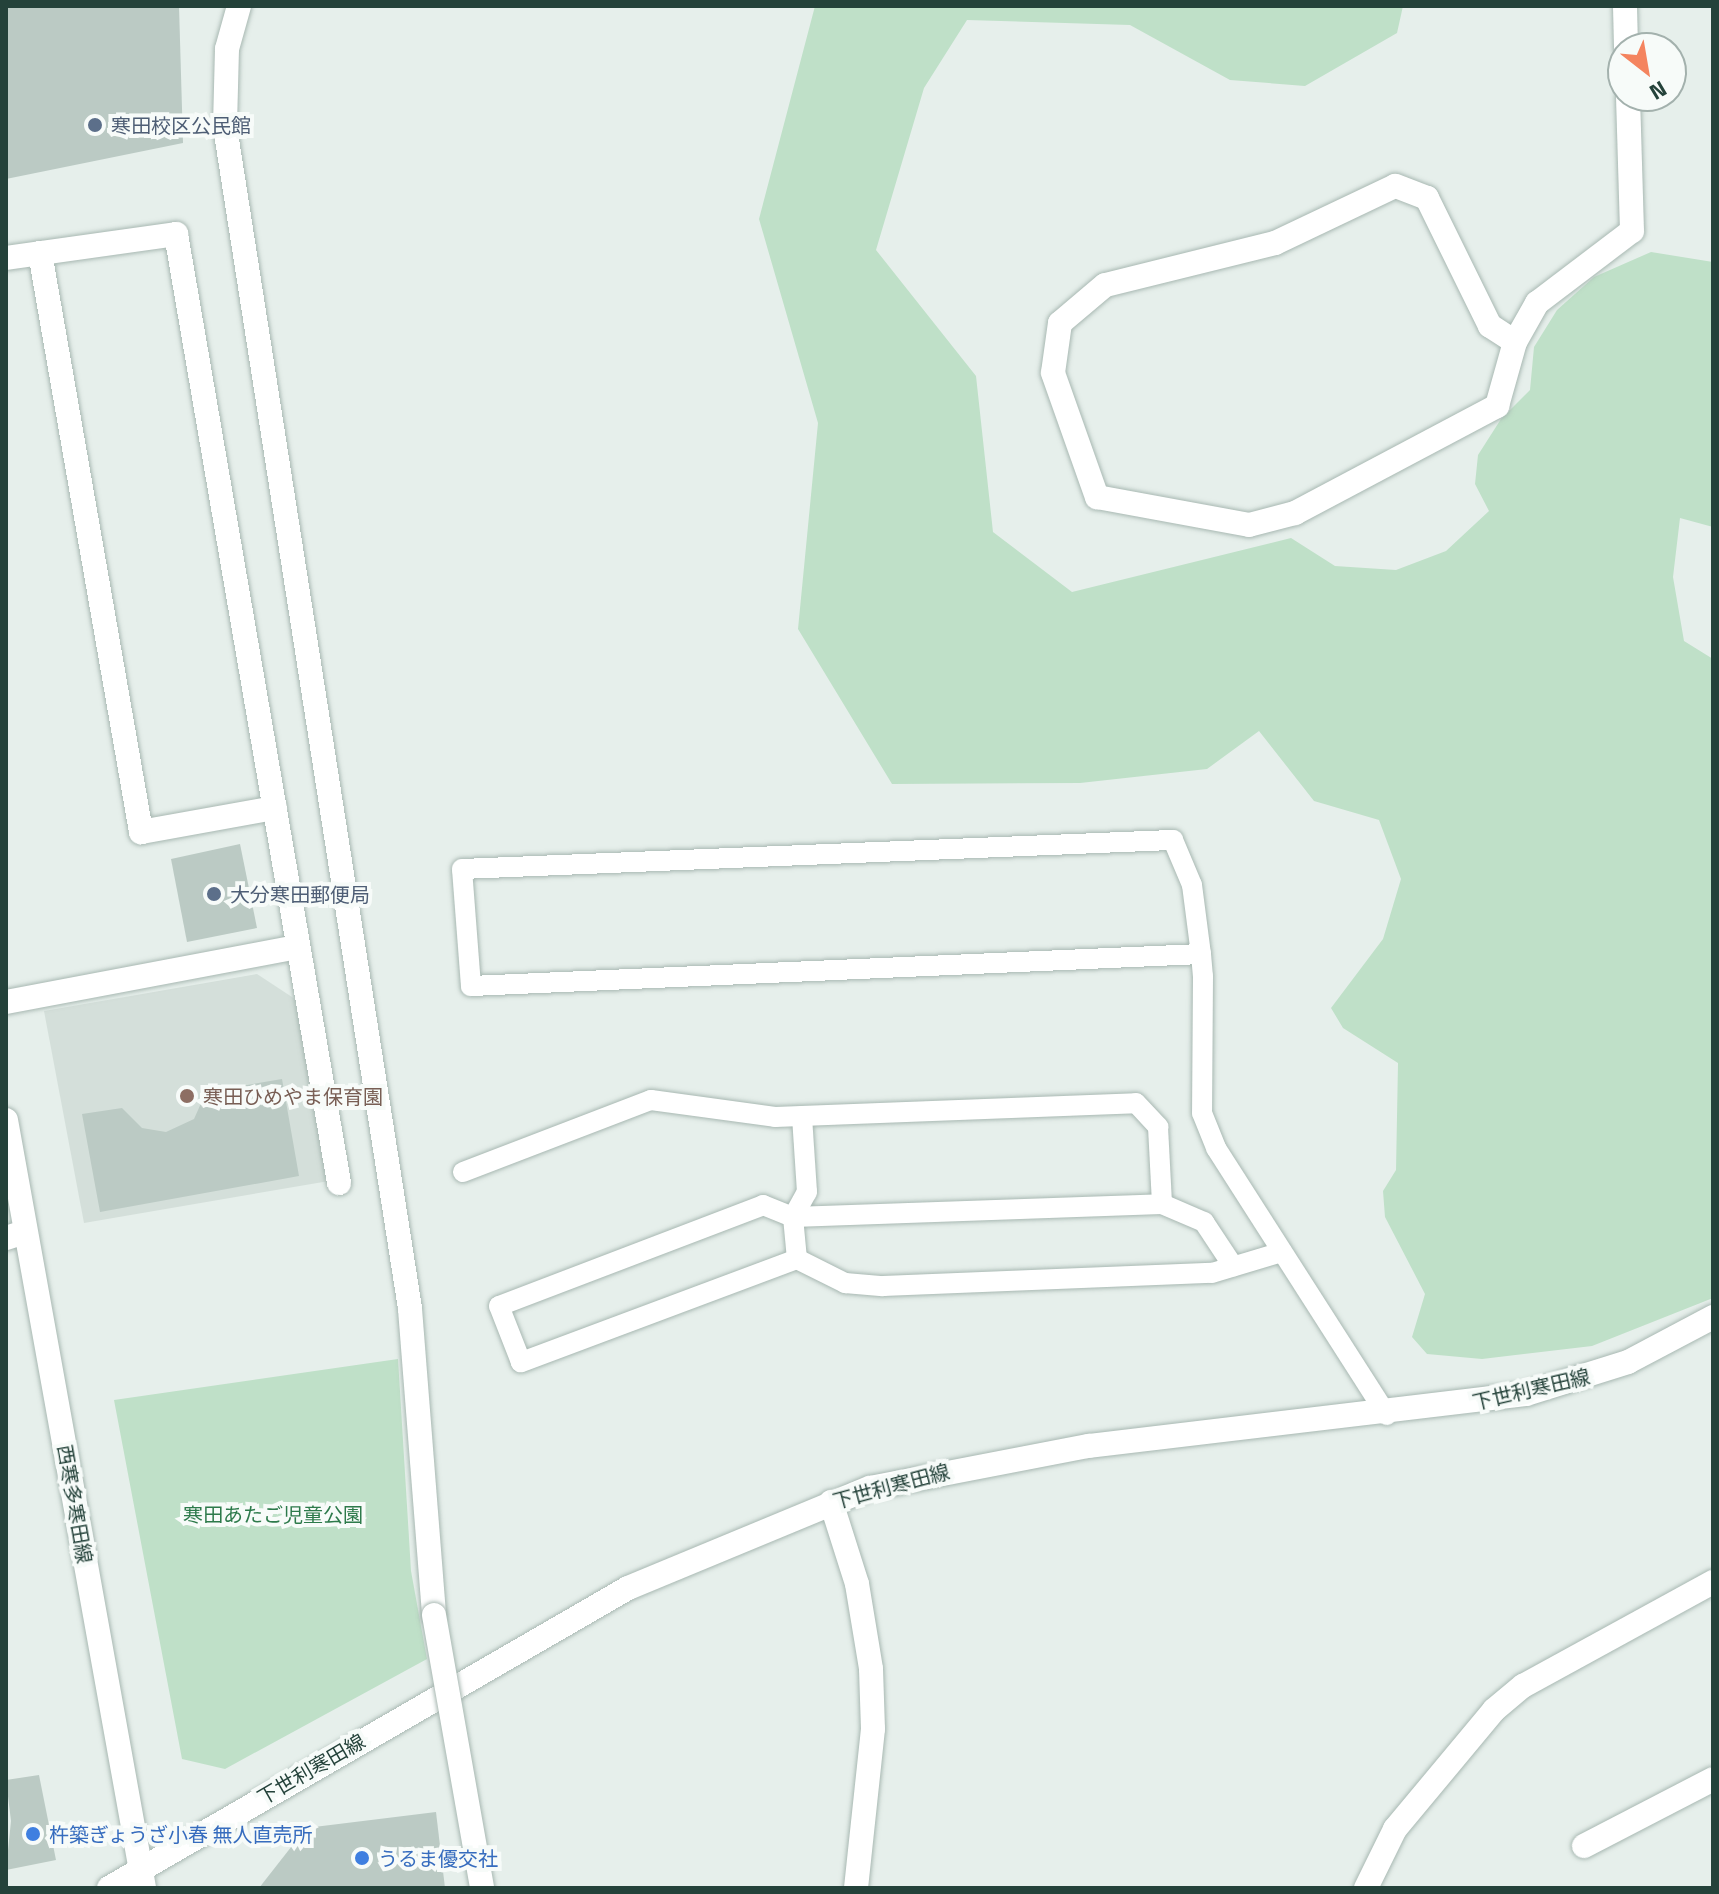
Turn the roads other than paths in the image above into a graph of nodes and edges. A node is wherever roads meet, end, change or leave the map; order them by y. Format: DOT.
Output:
graph roads {
  1 [pos="239,6"];
  2 [pos="1625,6"];
  3 [pos="1626,32"];
  4 [pos="1628,112"];
  5 [pos="40,253"];
  6 [pos="6,258"];
  7 [pos="1515,342"];
  8 [pos="275,808"];
  9 [pos="298,947"];
  10 [pos="1201,954"];
  11 [pos="6,1002"];
  12 [pos="802,1116"];
  13 [pos="6,1120"];
  14 [pos="463,1172"];
  15 [pos="339,1183"];
  16 [pos="1162,1204"];
  17 [pos="793,1217"];
  18 [pos="16,1235"];
  19 [pos="1282,1252"];
  20 [pos="797,1259"];
  21 [pos="1233,1266"];
  22 [pos="1713,1317"];
  23 [pos="1387,1415"];
  24 [pos="831,1502"];
  25 [pos="1713,1582"];
  26 [pos="1713,1779"];
  27 [pos="1584,1846"];
  28 [pos="142,1878"];
  29 [pos="109,1888"];
  30 [pos="482,1888"];
  31 [pos="856,1888"];
  32 [pos="1366,1888"];
  1 -- 30 [label="street, bridge"];
  2 -- 3 [label="street"];
  4 -- 7 [label="street"];
  5 -- 6 [label="street"];
  5 -- 8 [label="street"];
  5 -- 8 [label="street"];
  7 -- 7 [label="street"];
  8 -- 9 [label="street"];
  9 -- 11 [label="street"];
  9 -- 15 [label="street"];
  10 -- 10 [label="lane"];
  10 -- 19 [label="lane"];
  12 -- 14 [label="lane"];
  12 -- 16 [label="lane"];
  12 -- 17 [label="lane"];
  13 -- 18 [label="street, 西寒多寒田線"];
  16 -- 17 [label="lane"];
  16 -- 21 [label="lane"];
  17 -- 20 [label="lane"];
  17 -- 20 [label="lane"];
  18 -- 28 [label="street, 西寒多寒田線"];
  19 -- 21 [label="lane"];
  19 -- 23 [label="lane"];
  20 -- 21 [label="lane"];
  22 -- 23 [label="street, 下世利寒田線"];
  23 -- 24 [label="street, 下世利寒田線"];
  24 -- 28 [label="street, 下世利寒田線"];
  24 -- 31 [label="street"];
  25 -- 32 [label="street"];
  26 -- 27 [label="street"];
  28 -- 29 [label="street, 下世利寒田線"];
}
